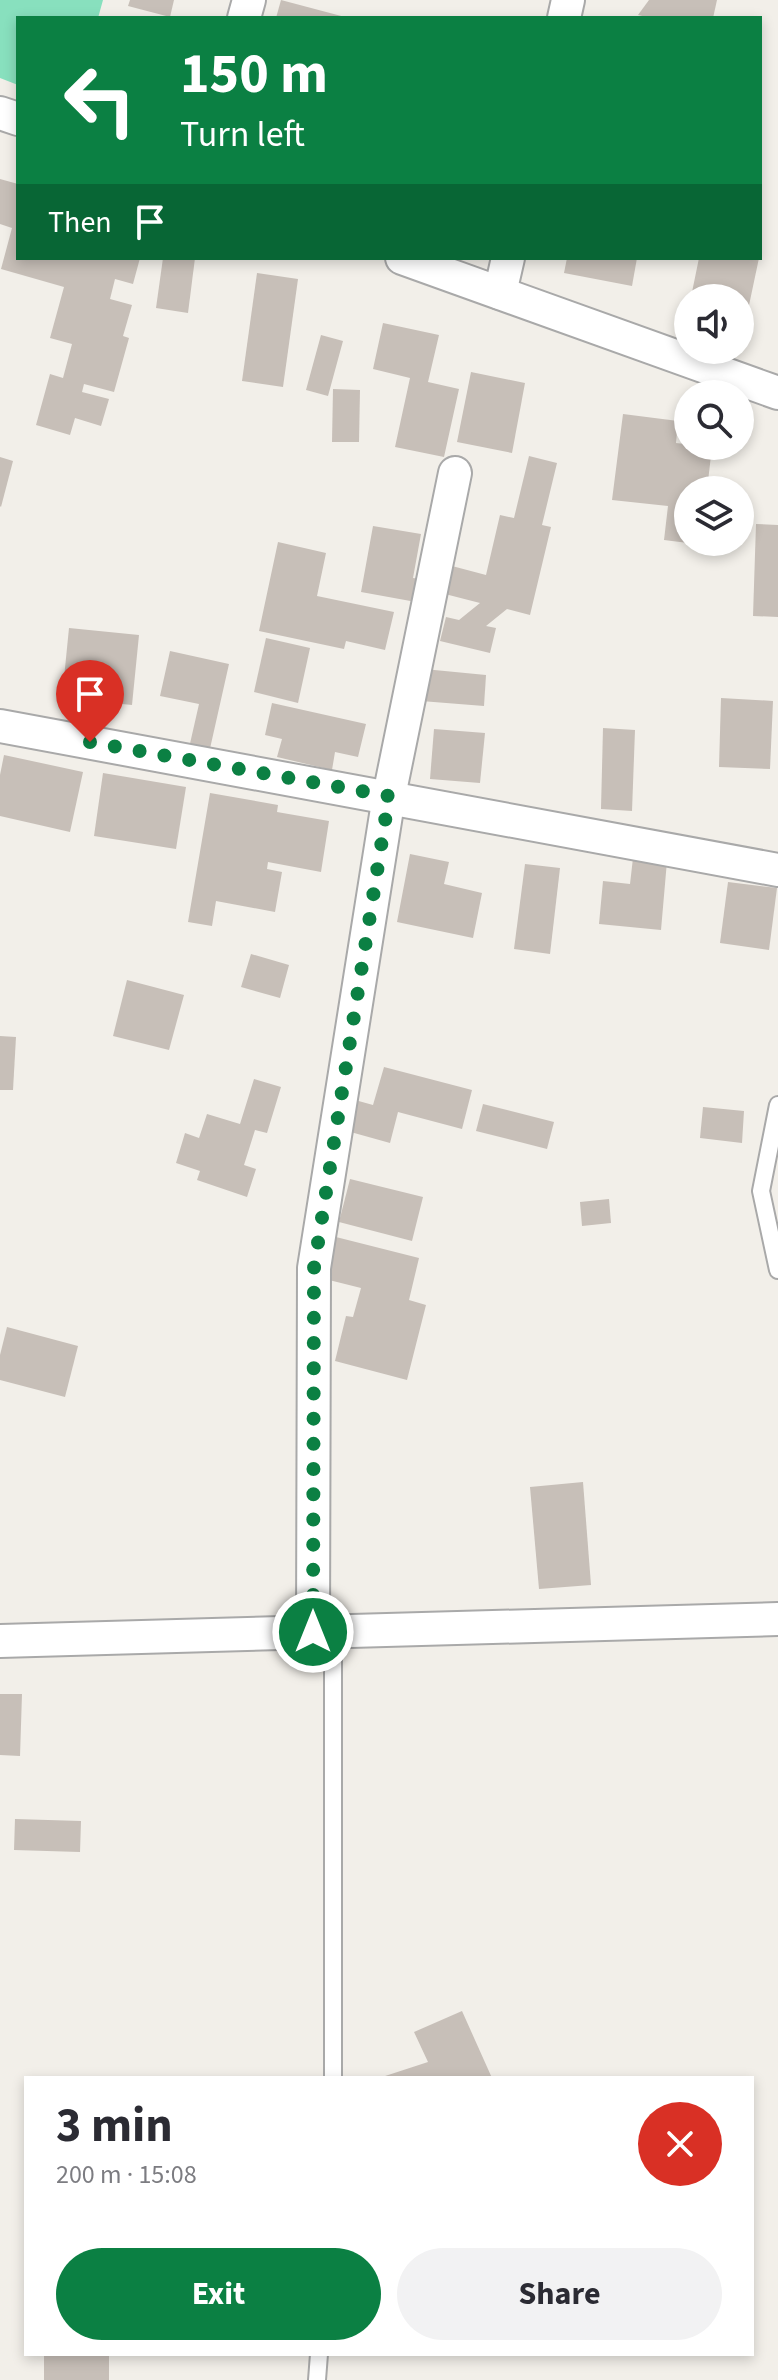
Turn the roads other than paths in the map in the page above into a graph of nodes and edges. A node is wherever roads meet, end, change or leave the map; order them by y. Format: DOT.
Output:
graph roads {
  1 [pos="408,260"];
  2 [pos="508,260"];
  3 [pos="500,293"];
  4 [pos="778,393"];
  5 [pos="455,473"];
  6 [pos="0,726"];
  7 [pos="389,796"];
  8 [pos="778,870"];
  9 [pos="778,1105"];
  10 [pos="778,1270"];
  11 [pos="778,1619"];
  12 [pos="323,1632"];
  13 [pos="0,1641"];
  14 [pos="333,2076"];
  15 [pos="319,2356"];
  16 [pos="317,2380"];
  1 -- 3 [label="street"];
  2 -- 3 [label="street"];
  3 -- 4 [label="street"];
  5 -- 7 [label="street"];
  6 -- 7 [label="street"];
  7 -- 8 [label="street"];
  7 -- 12 [label="street"];
  9 -- 10 [label="lane"];
  11 -- 12 [label="street"];
  12 -- 13 [label="street"];
  12 -- 14 [label="lane"];
  15 -- 16 [label="lane"];
}
